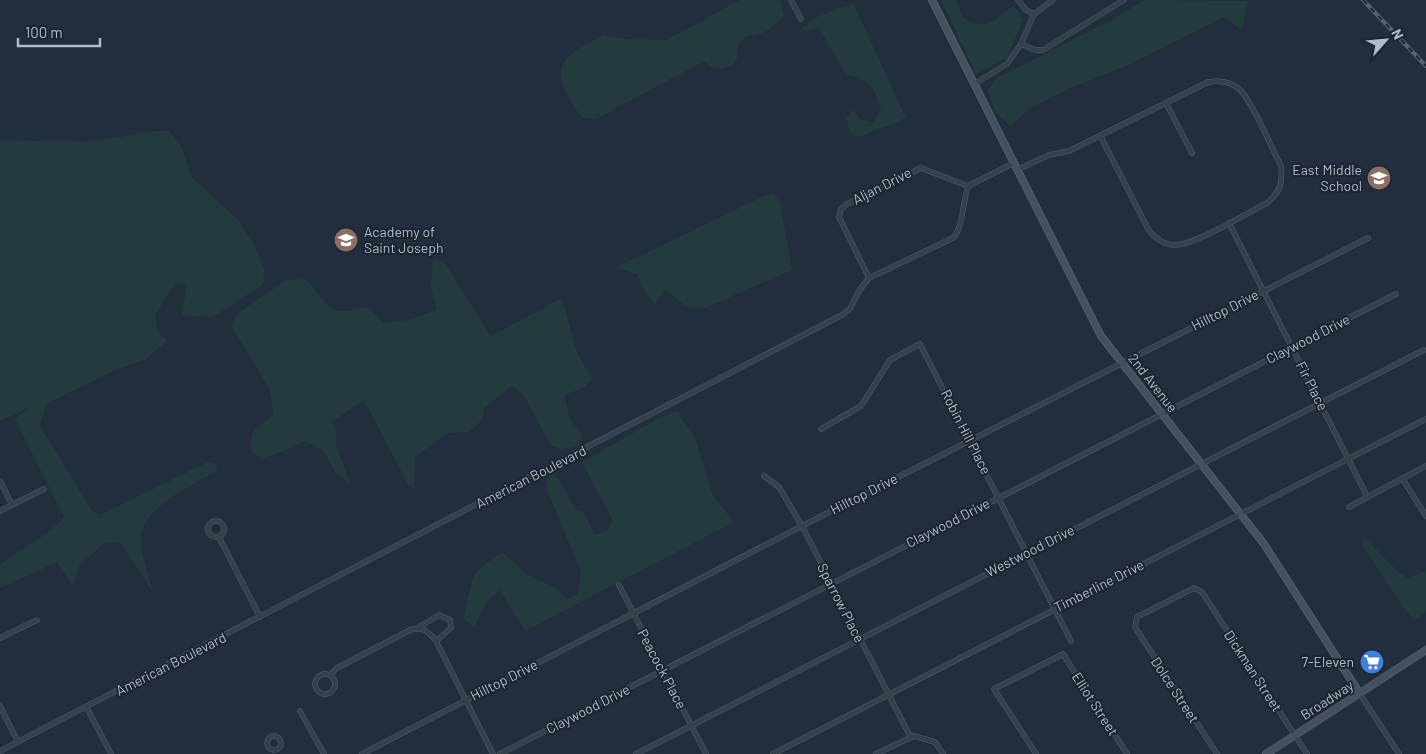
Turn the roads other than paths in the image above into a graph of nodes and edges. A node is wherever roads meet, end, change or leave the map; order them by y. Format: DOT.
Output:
graph roads {
  1 [pos="791,0"];
  2 [pos="932,0"];
  3 [pos="1018,0"];
  4 [pos="1053,0"];
  5 [pos="1124,0"];
  6 [pos="1034,14"];
  7 [pos="801,20"];
  8 [pos="1021,44"];
  9 [pos="974,84"];
  10 [pos="1166,103"];
  11 [pos="1101,136"];
  12 [pos="1192,154"];
  13 [pos="1014,163"];
  14 [pos="1018,170"];
  15 [pos="968,186"];
  16 [pos="1229,223"];
  17 [pos="1368,238"];
  18 [pos="869,278"];
  19 [pos="1264,291"];
  20 [pos="1396,294"];
  21 [pos="1292,347"];
  22 [pos="1424,350"];
  23 [pos="1121,362"];
  24 [pos="1320,403"];
  25 [pos="1161,414"];
  26 [pos="1426,419"];
  27 [pos="821,429"];
  28 [pos="970,440"];
  29 [pos="1348,459"];
  30 [pos="1200,464"];
  31 [pos="1426,466"];
  32 [pos="764,476"];
  33 [pos="1402,478"];
  34 [pos="0,482"];
  35 [pos="44,489"];
  36 [pos="999,496"];
  37 [pos="1367,496"];
  38 [pos="12,505"];
  39 [pos="1349,507"];
  40 [pos="0,511"];
  41 [pos="1239,514"];
  42 [pos="1426,516"];
  43 [pos="802,526"];
  44 [pos="219,536"];
  45 [pos="1027,552"];
  46 [pos="830,583"];
  47 [pos="619,585"];
  48 [pos="1197,589"];
  49 [pos="1056,608"];
  50 [pos="633,613"];
  51 [pos="260,617"];
  52 [pos="37,620"];
  53 [pos="419,628"];
  54 [pos="0,638"];
  55 [pos="859,638"];
  56 [pos="436,641"];
  57 [pos="1071,641"];
  58 [pos="1425,653"];
  59 [pos="663,670"];
  60 [pos="330,675"];
  61 [pos="1360,694"];
  62 [pos="888,695"];
  63 [pos="465,700"];
  64 [pos="0,706"];
  65 [pos="87,708"];
  66 [pos="300,711"];
  67 [pos="692,725"];
  68 [pos="910,736"];
  69 [pos="1295,736"];
  70 [pos="18,742"];
  71 [pos="0,751"];
  72 [pos="111,754"];
  73 [pos="324,754"];
  74 [pos="362,754"];
  75 [pos="493,754"];
  76 [pos="500,754"];
  77 [pos="636,754"];
  78 [pos="706,754"];
  79 [pos="773,754"];
  80 [pos="876,754"];
  81 [pos="943,754"];
  82 [pos="1036,754"];
  83 [pos="1126,754"];
  84 [pos="1217,754"];
  85 [pos="1266,754"];
  86 [pos="1307,754"];
  87 [pos="1399,754"];
  1 -- 7 [label="street"];
  2 -- 9 [label="street, 2nd Avenue"];
  3 -- 6 [label="street"];
  4 -- 6 [label="street"];
  5 -- 8 [label="street"];
  6 -- 8 [label="street"];
  8 -- 9 [label="street"];
  9 -- 13 [label="street, 2nd Avenue"];
  10 -- 11 [label="street"];
  10 -- 12 [label="street"];
  10 -- 16 [label="street"];
  11 -- 14 [label="street"];
  11 -- 16 [label="street"];
  13 -- 14 [label="street, 2nd Avenue"];
  13 -- 15 [label="street"];
  14 -- 23 [label="street, 2nd Avenue"];
  15 -- 18 [label="street"];
  15 -- 18 [label="street, Aljan Drive"];
  16 -- 19 [label="street, Fir Place"];
  17 -- 19 [label="street, Hilltop Drive"];
  18 -- 51 [label="street, American Boulevard"];
  19 -- 21 [label="street, Fir Place"];
  19 -- 23 [label="street, Hilltop Drive"];
  20 -- 21 [label="street, Claywood Drive"];
  21 -- 24 [label="street, Fir Place"];
  21 -- 25 [label="street, Claywood Drive"];
  22 -- 24 [label="street, Westwood Drive"];
  23 -- 25 [label="street, 2nd Avenue"];
  23 -- 28 [label="street, Hilltop Drive"];
  24 -- 29 [label="street, Fir Place"];
  24 -- 30 [label="street, Westwood Drive"];
  25 -- 30 [label="street, 2nd Avenue"];
  25 -- 36 [label="street, Claywood Drive"];
  26 -- 29 [label="street, Timberline Drive"];
  27 -- 28 [label="street, Robin Hill Place"];
  28 -- 36 [label="street, Robin Hill Place"];
  28 -- 43 [label="street, Hilltop Drive"];
  29 -- 37 [label="street, Fir Place"];
  29 -- 41 [label="street, Timberline Drive"];
  30 -- 41 [label="street, 2nd Avenue"];
  30 -- 45 [label="street, Westwood Drive"];
  31 -- 33 [label="street"];
  32 -- 43 [label="street, Sparrow Place"];
  33 -- 37 [label="street"];
  33 -- 42 [label="street"];
  34 -- 38 [label="street"];
  35 -- 38 [label="street"];
  36 -- 45 [label="street, Robin Hill Place"];
  36 -- 46 [label="street, Claywood Drive"];
  37 -- 39 [label="street"];
  38 -- 40 [label="street"];
  41 -- 49 [label="street, Timberline Drive"];
  41 -- 61 [label="street, 2nd Avenue"];
  43 -- 46 [label="street, Sparrow Place"];
  43 -- 50 [label="street, Hilltop Drive"];
  44 -- 51 [label="street"];
  45 -- 49 [label="street, Robin Hill Place"];
  45 -- 55 [label="street, Westwood Drive"];
  46 -- 55 [label="street, Sparrow Place"];
  46 -- 59 [label="street, Claywood Drive"];
  47 -- 50 [label="street, Peacock Place"];
  48 -- 69 [label="street, Dickman Street"];
  48 -- 84 [label="street, Dolce Street"];
  49 -- 57 [label="street, Robin Hill Place"];
  49 -- 62 [label="street, Timberline Drive"];
  50 -- 59 [label="street, Peacock Place"];
  50 -- 63 [label="street, Hilltop Drive"];
  51 -- 65 [label="street, American Boulevard"];
  52 -- 54 [label="street"];
  53 -- 56 [label="street"];
  53 -- 56 [label="street"];
  53 -- 60 [label="street"];
  55 -- 62 [label="street, Sparrow Place"];
  55 -- 67 [label="street, Westwood Drive"];
  56 -- 63 [label="street"];
  58 -- 61 [label="street, Broadway"];
  59 -- 67 [label="street, Peacock Place"];
  59 -- 76 [label="street, Claywood Drive"];
  60 -- 60 [label="street"];
  61 -- 69 [label="street, Broadway"];
  61 -- 87 [label="street, 2nd Avenue"];
  62 -- 68 [label="street, Sparrow Place"];
  62 -- 79 [label="street, Timberline Drive"];
  63 -- 74 [label="street, Hilltop Drive"];
  63 -- 75 [label="street"];
  64 -- 70 [label="street"];
  65 -- 70 [label="street, American Boulevard"];
  65 -- 72 [label="street"];
  66 -- 73 [label="street"];
  67 -- 77 [label="street, Westwood Drive"];
  67 -- 78 [label="street, Peacock Place"];
  68 -- 80 [label="street"];
  68 -- 81 [label="street"];
  69 -- 85 [label="street, Broadway"];
  69 -- 86 [label="street, Dickman Street"];
  70 -- 71 [label="street, American Boulevard"];
  82 -- 83 [label="street, Elliot Street"];
}
